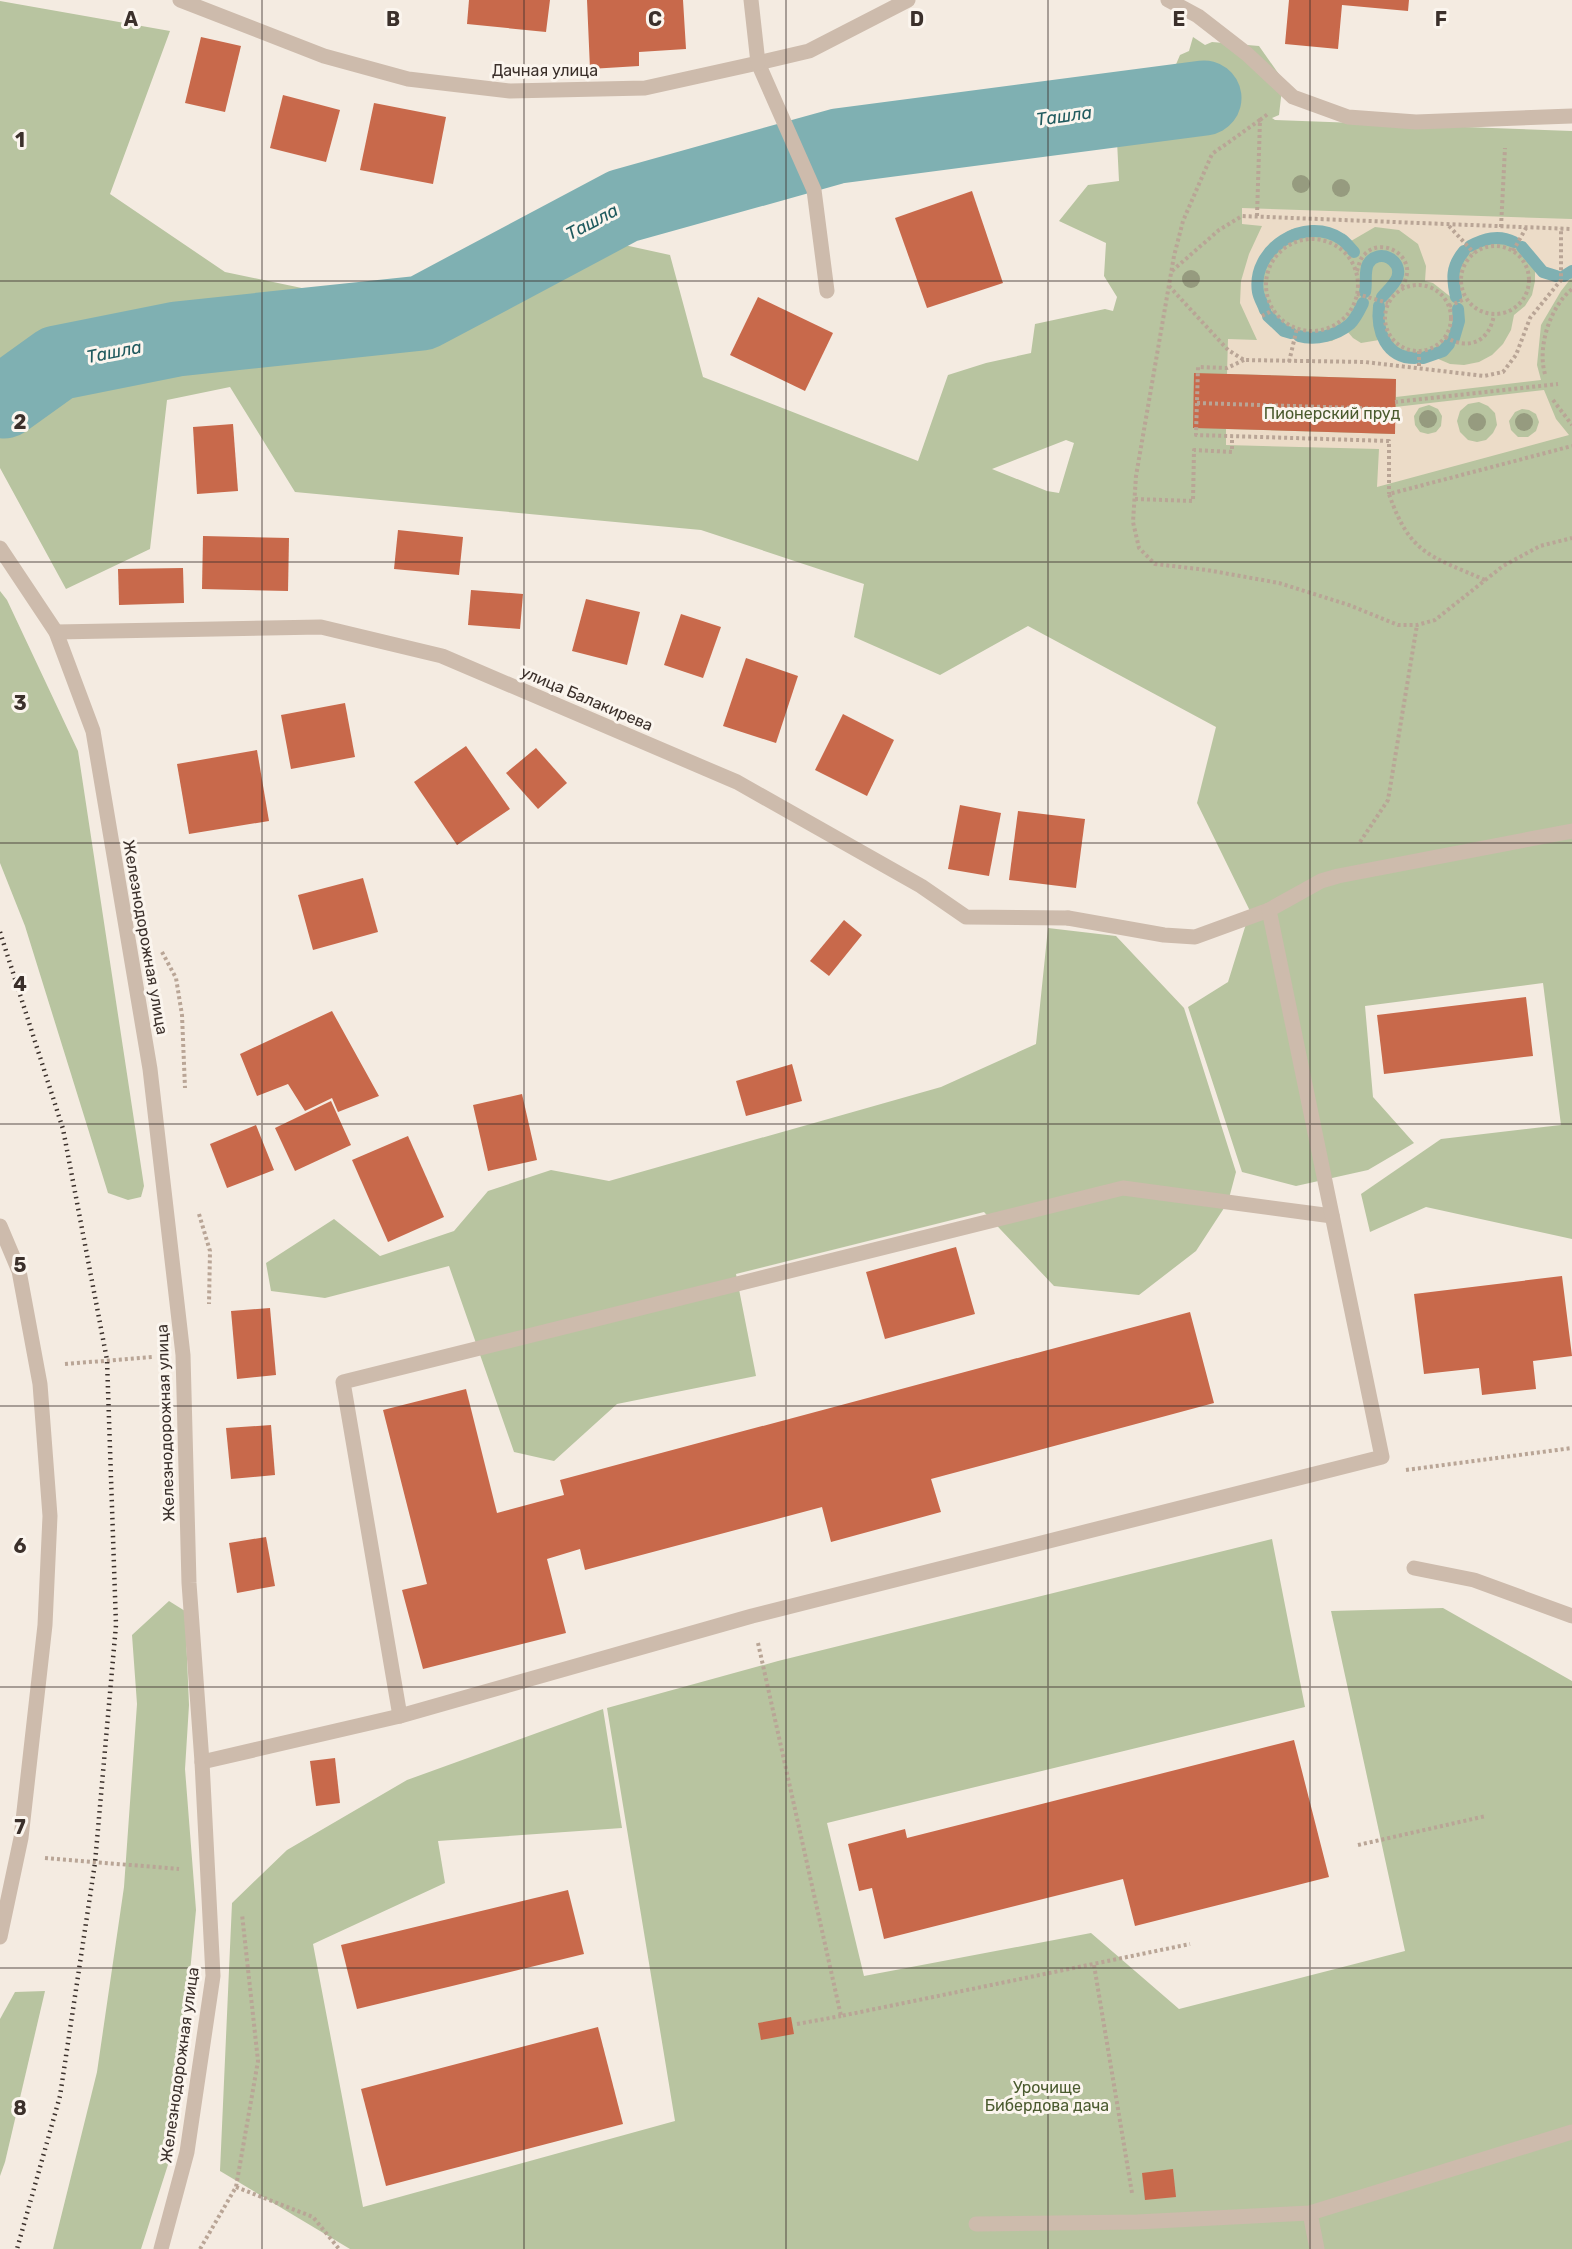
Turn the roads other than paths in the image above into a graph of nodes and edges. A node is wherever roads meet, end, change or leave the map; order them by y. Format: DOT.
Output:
graph roads {
  1 [pos="180,0"];
  2 [pos="751,0"];
  3 [pos="908,0"];
  4 [pos="1168,0"];
  5 [pos="758,63"];
  6 [pos="1572,116"];
  7 [pos="827,291"];
  8 [pos="0,548"];
  9 [pos="56,632"];
  10 [pos="1572,831"];
  11 [pos="1269,910"];
  12 [pos="1332,1216"];
  13 [pos="0,1226"];
  14 [pos="1414,1568"];
  15 [pos="1572,1616"];
  16 [pos="400,1716"];
  17 [pos="202,1762"];
  18 [pos="0,1937"];
  19 [pos="1572,2132"];
  20 [pos="1310,2213"];
  21 [pos="976,2224"];
  22 [pos="161,2249"];
  23 [pos="1317,2249"];
  1 -- 5 [label="street, Дачная улица"];
  2 -- 5 [label="street"];
  3 -- 5 [label="street, Дачная улица"];
  4 -- 6 [label="street"];
  5 -- 7 [label="street"];
  8 -- 9 [label="street, Железнодорожная улица"];
  9 -- 11 [label="street, улица Балакирева"];
  9 -- 17 [label="street, Железнодорожная улица"];
  10 -- 11 [label="street, улица Балакирева"];
  11 -- 12 [label="street"];
  12 -- 16 [label="street"];
  12 -- 16 [label="street"];
  13 -- 18 [label="street"];
  14 -- 15 [label="street"];
  16 -- 17 [label="street"];
  17 -- 22 [label="street, Железнодорожная улица"];
  19 -- 20 [label="street"];
  20 -- 21 [label="street"];
  20 -- 23 [label="street"];
}
